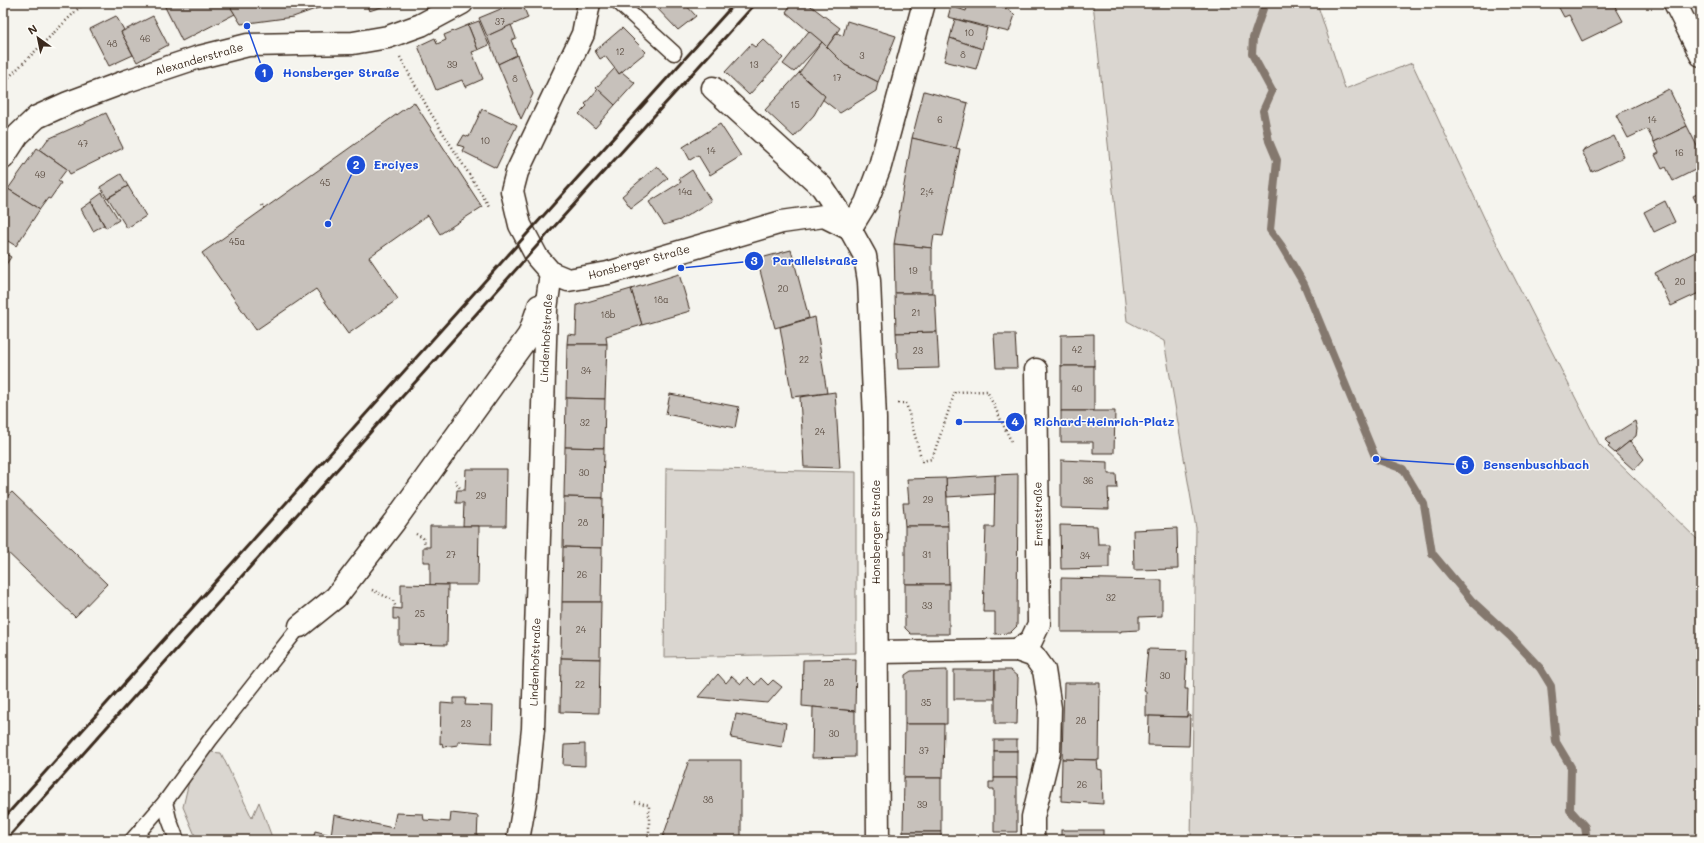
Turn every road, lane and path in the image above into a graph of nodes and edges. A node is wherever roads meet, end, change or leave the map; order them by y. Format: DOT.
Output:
graph roads {
  1 [pos="84,3"];
  2 [pos="462,3"];
  3 [pos="589,3"];
  4 [pos="618,3"];
  5 [pos="924,3"];
  6 [pos="1675,3"];
  7 [pos="388,37"];
  8 [pos="674,53"];
  9 [pos="1701,55"];
  10 [pos="3,83"];
  11 [pos="712,88"];
  12 [pos="3,158"];
  13 [pos="490,208"];
  14 [pos="850,229"];
  15 [pos="551,273"];
  16 [pos="1036,370"];
  17 [pos="912,427"];
  18 [pos="1014,447"];
  19 [pos="350,579"];
  20 [pos="396,608"];
  21 [pos="300,626"];
  22 [pos="1017,650"];
  23 [pos="877,652"];
  24 [pos="165,802"];
  25 [pos="635,802"];
  26 [pos="132,840"];
  27 [pos="177,840"];
  28 [pos="518,840"];
  29 [pos="649,840"];
  30 [pos="878,840"];
  31 [pos="1032,840"];
  1 -- 10 [label="path"];
  2 -- 7 [label="street, Alexanderstraße"];
  3 -- 15 [label="street, Honsberger Straße"];
  4 -- 8 [label="lane"];
  5 -- 14 [label="street"];
  6 -- 9 [label="street"];
  7 -- 12 [label="street, Alexanderstraße"];
  7 -- 13 [label="path"];
  11 -- 14 [label="street, Honsberger Straße"];
  14 -- 15 [label="street, Honsberger Straße"];
  14 -- 23 [label="street, Honsberger Straße"];
  15 -- 19 [label="street, Lindenhofstraße"];
  15 -- 28 [label="street, Lindenhofstraße"];
  16 -- 22 [label="street, Ernststraße"];
  17 -- 18 [label="path"];
  19 -- 20 [label="path"];
  19 -- 21 [label="street, Lindenhofstraße"];
  21 -- 24 [label="lane"];
  22 -- 23 [label="street"];
  22 -- 31 [label="street"];
  23 -- 30 [label="street, Honsberger Straße"];
  24 -- 26 [label="lane"];
  24 -- 27 [label="lane"];
  25 -- 29 [label="path"];
}
